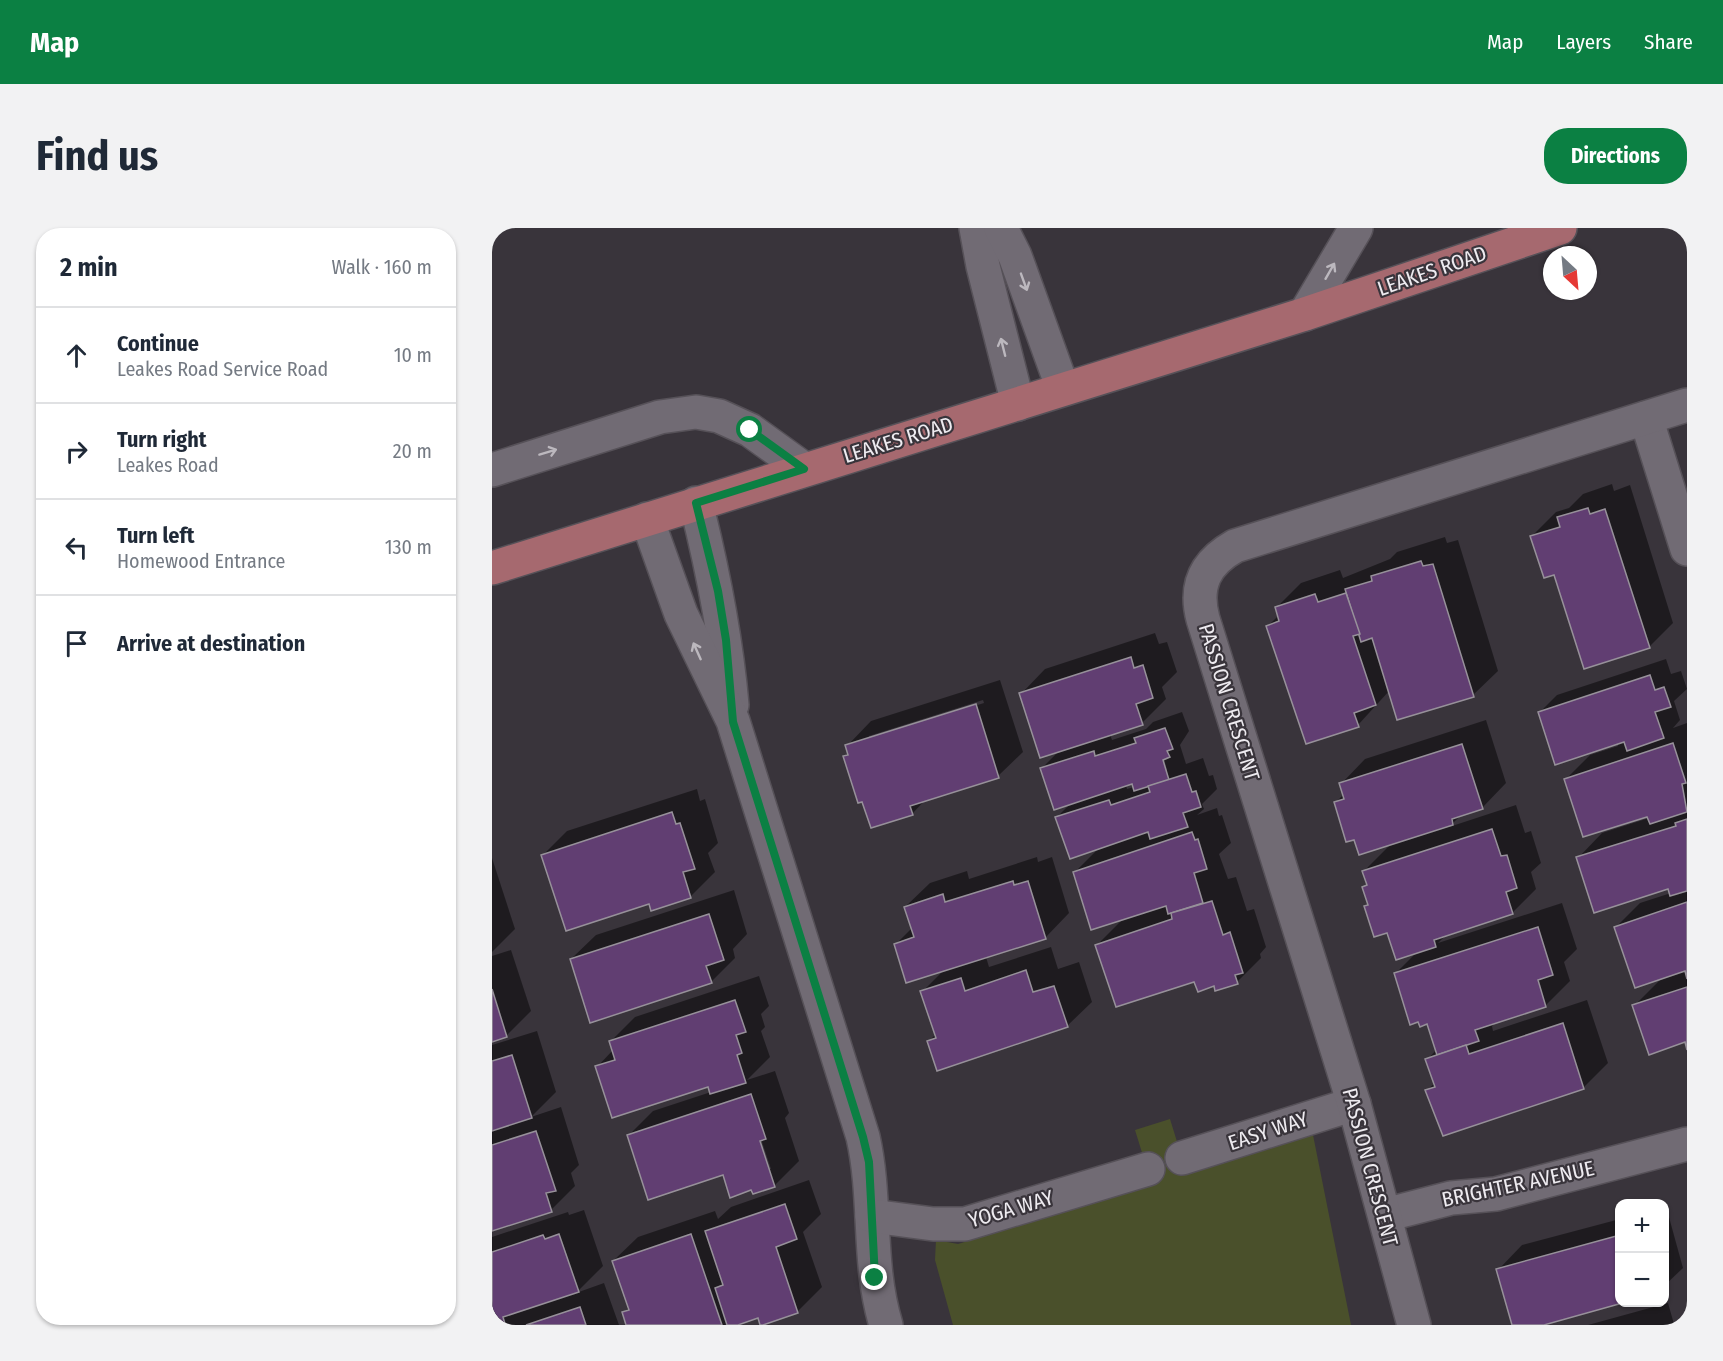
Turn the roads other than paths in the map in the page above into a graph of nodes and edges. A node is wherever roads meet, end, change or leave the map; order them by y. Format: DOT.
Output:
graph roads {
  1 [pos="976,228"];
  2 [pos="1001,228"];
  3 [pos="1356,228"];
  4 [pos="1560,228"];
  5 [pos="1305,314"];
  6 [pos="1063,389"];
  7 [pos="1018,404"];
  8 [pos="1687,405"];
  9 [pos="1646,418"];
  10 [pos="804,469"];
  11 [pos="492,470"];
  12 [pos="696,503"];
  13 [pos="647,519"];
  14 [pos="1687,549"];
  15 [pos="492,568"];
  16 [pos="733,722"];
  17 [pos="1354,1104"];
  18 [pos="1687,1144"];
  19 [pos="1182,1158"];
  20 [pos="1148,1169"];
  21 [pos="1385,1215"];
  22 [pos="872,1216"];
  23 [pos="886,1325"];
  24 [pos="1414,1325"];
  7 -- 1 [label="street, one-way"];
  2 -- 6 [label="street, one-way"];
  5 -- 3 [label="street, one-way"];
  4 -- 5 [label="main road, LEAKES ROAD"];
  5 -- 6 [label="main road, LEAKES ROAD"];
  6 -- 7 [label="main road, LEAKES ROAD"];
  7 -- 10 [label="main road, LEAKES ROAD"];
  8 -- 9 [label="street, PASSION CRESCENT"];
  9 -- 14 [label="street"];
  9 -- 17 [label="street, PASSION CRESCENT"];
  11 -- 10 [label="street, one-way"];
  10 -- 12 [label="main road, LEAKES ROAD"];
  12 -- 13 [label="main road, LEAKES ROAD"];
  12 -- 16 [label="street"];
  13 -- 15 [label="main road, LEAKES ROAD"];
  16 -- 13 [label="street, one-way"];
  16 -- 22 [label="street"];
  17 -- 19 [label="street, EASY WAY"];
  17 -- 21 [label="street, PASSION CRESCENT"];
  18 -- 21 [label="street, BRIGHTER AVENUE"];
  20 -- 22 [label="street, YOGA WAY"];
  21 -- 24 [label="street, PASSION CRESCENT"];
  22 -- 23 [label="street"];
}
